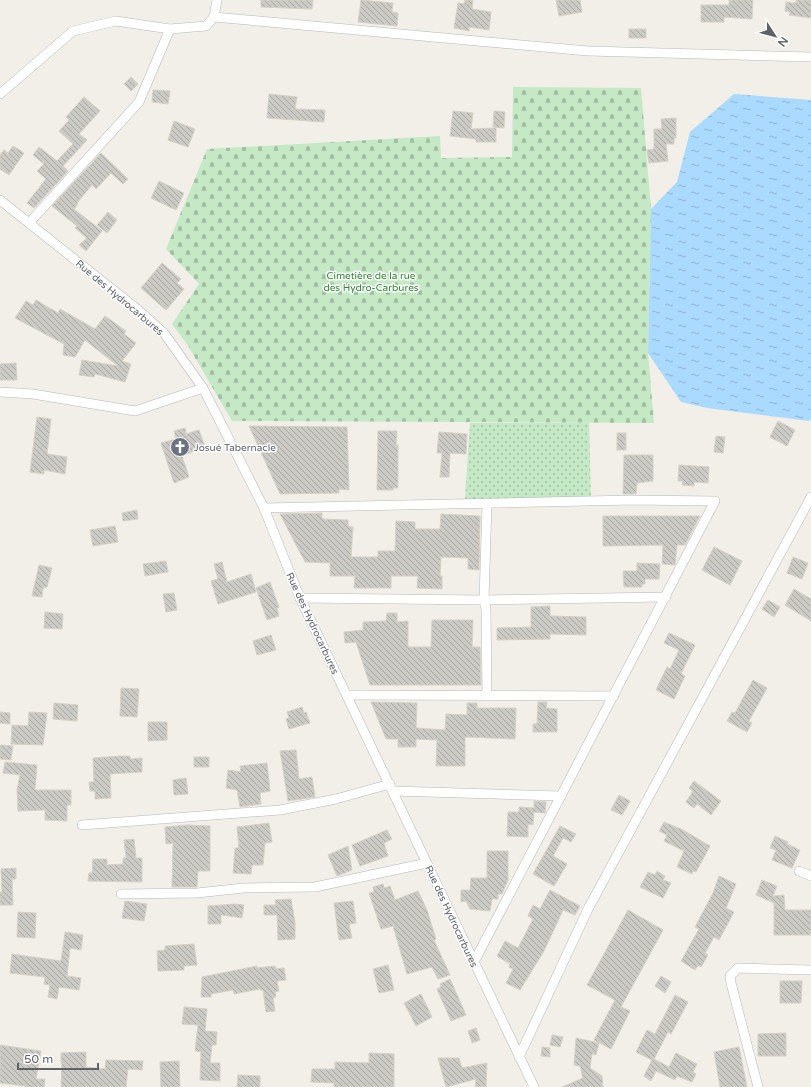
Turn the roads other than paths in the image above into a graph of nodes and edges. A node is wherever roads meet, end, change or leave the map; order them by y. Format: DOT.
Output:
graph roads {
  1 [pos="217,0"];
  2 [pos="214,17"];
  3 [pos="170,29"];
  4 [pos="811,57"];
  5 [pos="0,94"];
  6 [pos="0,200"];
  7 [pos="29,223"];
  8 [pos="203,388"];
  9 [pos="0,392"];
  10 [pos="811,497"];
  11 [pos="487,504"];
  12 [pos="809,504"];
  13 [pos="264,508"];
  14 [pos="666,597"];
  15 [pos="300,598"];
  16 [pos="484,600"];
  17 [pos="347,695"];
  18 [pos="487,696"];
  19 [pos="614,696"];
  20 [pos="391,788"];
  21 [pos="561,796"];
  22 [pos="82,825"];
  23 [pos="427,863"];
  24 [pos="799,871"];
  25 [pos="811,876"];
  26 [pos="121,894"];
  27 [pos="474,962"];
  28 [pos="811,970"];
  29 [pos="519,1057"];
  30 [pos="534,1087"];
  31 [pos="758,1087"];
  1 -- 2 [label="street"];
  2 -- 3 [label="street"];
  2 -- 4 [label="street"];
  3 -- 5 [label="street"];
  3 -- 7 [label="street"];
  6 -- 7 [label="street, Rue des Hydrocarbures"];
  7 -- 8 [label="street, Rue des Hydrocarbures"];
  8 -- 9 [label="street"];
  8 -- 13 [label="street, Rue des Hydrocarbures"];
  10 -- 12 [label="street"];
  11 -- 13 [label="street"];
  11 -- 14 [label="street"];
  11 -- 16 [label="street"];
  12 -- 29 [label="street"];
  13 -- 15 [label="street, Rue des Hydrocarbures"];
  14 -- 16 [label="street"];
  14 -- 19 [label="street"];
  15 -- 16 [label="street"];
  15 -- 17 [label="street, Rue des Hydrocarbures"];
  16 -- 18 [label="street"];
  17 -- 18 [label="street"];
  17 -- 20 [label="street, Rue des Hydrocarbures"];
  18 -- 19 [label="street"];
  19 -- 21 [label="street"];
  20 -- 21 [label="street"];
  20 -- 22 [label="street"];
  20 -- 23 [label="street, Rue des Hydrocarbures"];
  21 -- 27 [label="street"];
  23 -- 26 [label="street"];
  23 -- 27 [label="street, Rue des Hydrocarbures"];
  24 -- 25 [label="street"];
  27 -- 29 [label="street, Rue des Hydrocarbures"];
  28 -- 31 [label="street"];
  29 -- 30 [label="street, Rue des Hydrocarbures"];
}
